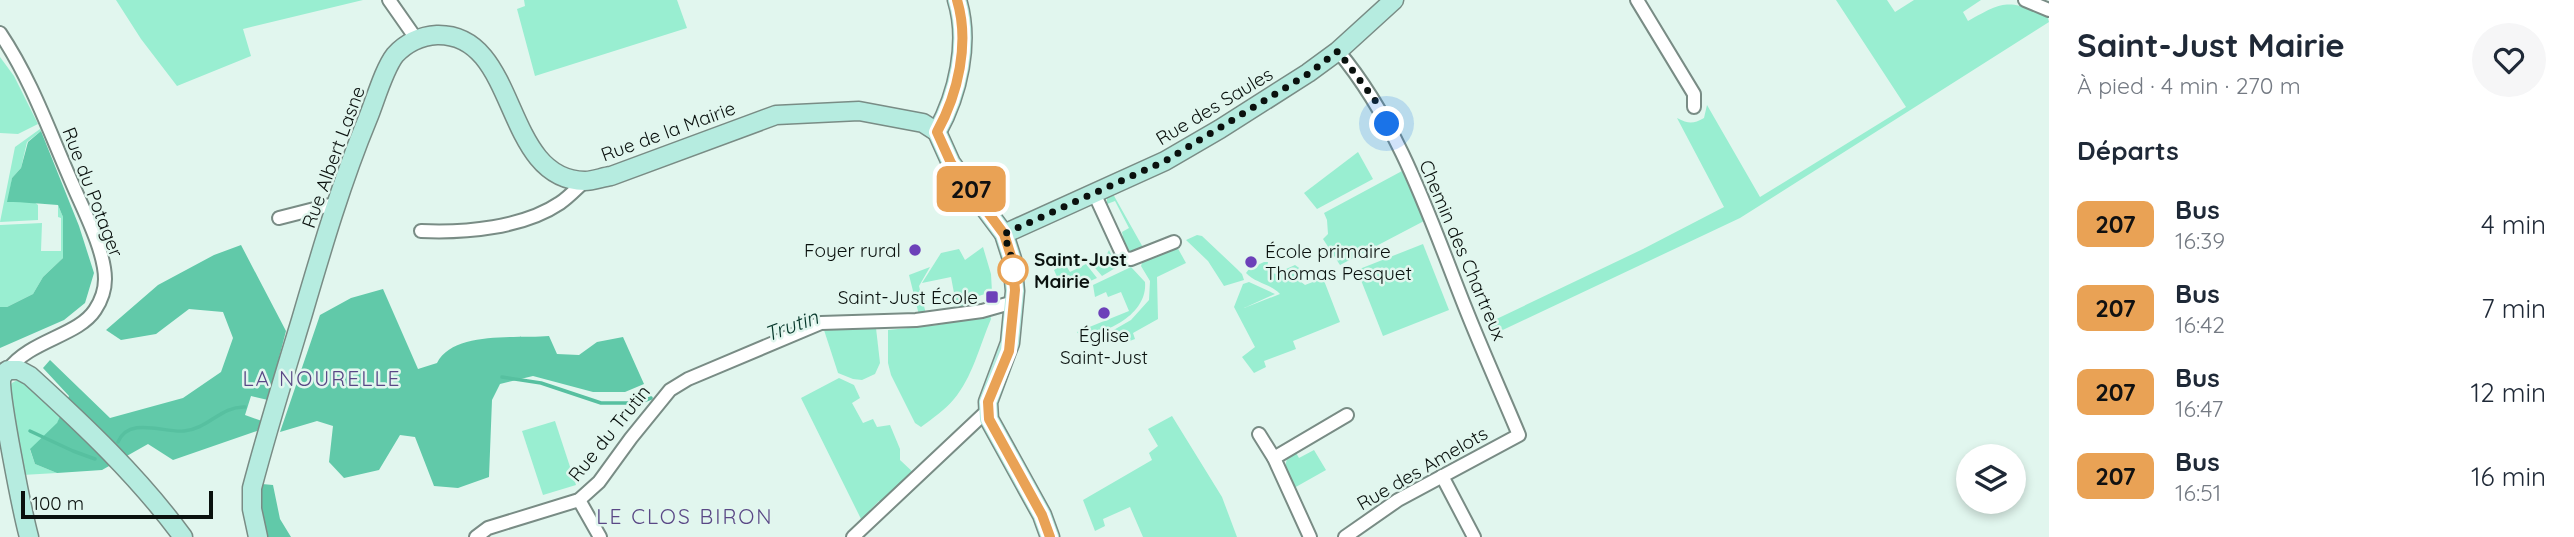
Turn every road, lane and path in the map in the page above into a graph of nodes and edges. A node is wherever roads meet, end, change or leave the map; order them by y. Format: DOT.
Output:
graph roads {
  1 [pos="389,0"];
  2 [pos="957,0"];
  3 [pos="1394,0"];
  4 [pos="1637,0"];
  5 [pos="2025,0"];
  6 [pos="2049,10"];
  7 [pos="0,33"];
  8 [pos="417,40"];
  9 [pos="1338,51"];
  10 [pos="1694,107"];
  11 [pos="937,132"];
  12 [pos="585,181"];
  13 [pos="1094,193"];
  14 [pos="338,203"];
  15 [pos="279,218"];
  16 [pos="421,231"];
  17 [pos="1004,234"];
  18 [pos="1174,242"];
  19 [pos="1014,302"];
  20 [pos="4,369"];
  21 [pos="988,410"];
  22 [pos="1347,415"];
  23 [pos="1259,434"];
  24 [pos="1519,435"];
  25 [pos="1274,458"];
  26 [pos="1442,476"];
  27 [pos="579,500"];
  28 [pos="29,537"];
  29 [pos="183,537"];
  30 [pos="258,537"];
  31 [pos="476,537"];
  32 [pos="600,537"];
  33 [pos="853,537"];
  34 [pos="1050,537"];
  35 [pos="1310,537"];
  36 [pos="1345,537"];
  37 [pos="1474,537"];
  1 -- 8 [label="street"];
  2 -- 11 [label="street"];
  3 -- 9 [label="street, Rue des Saules"];
  4 -- 10 [label="street"];
  5 -- 6 [label="street"];
  7 -- 20 [label="street, Rue du Potager"];
  8 -- 12 [label="street"];
  8 -- 14 [label="street, Rue Albert Lasne"];
  9 -- 13 [label="street, Rue des Saules"];
  9 -- 24 [label="street, Chemin des Chartreux"];
  11 -- 12 [label="street, Rue de la Mairie"];
  11 -- 17 [label="street"];
  12 -- 16 [label="street, Rue de la Mairie"];
  13 -- 17 [label="street, Rue des Saules"];
  13 -- 18 [label="street"];
  14 -- 15 [label="street"];
  14 -- 30 [label="street, Rue Albert Lasne"];
  17 -- 19 [label="street"];
  19 -- 21 [label="street"];
  19 -- 27 [label="street, Rue du Trutin"];
  20 -- 28 [label="street"];
  20 -- 29 [label="street"];
  21 -- 33 [label="street"];
  21 -- 34 [label="street"];
  22 -- 25 [label="street"];
  23 -- 25 [label="street"];
  24 -- 26 [label="street, Rue des Amelots"];
  25 -- 35 [label="street"];
  26 -- 36 [label="street, Rue des Amelots"];
  26 -- 37 [label="street"];
  27 -- 31 [label="street, Rue du Trutin"];
  27 -- 32 [label="street"];
}
